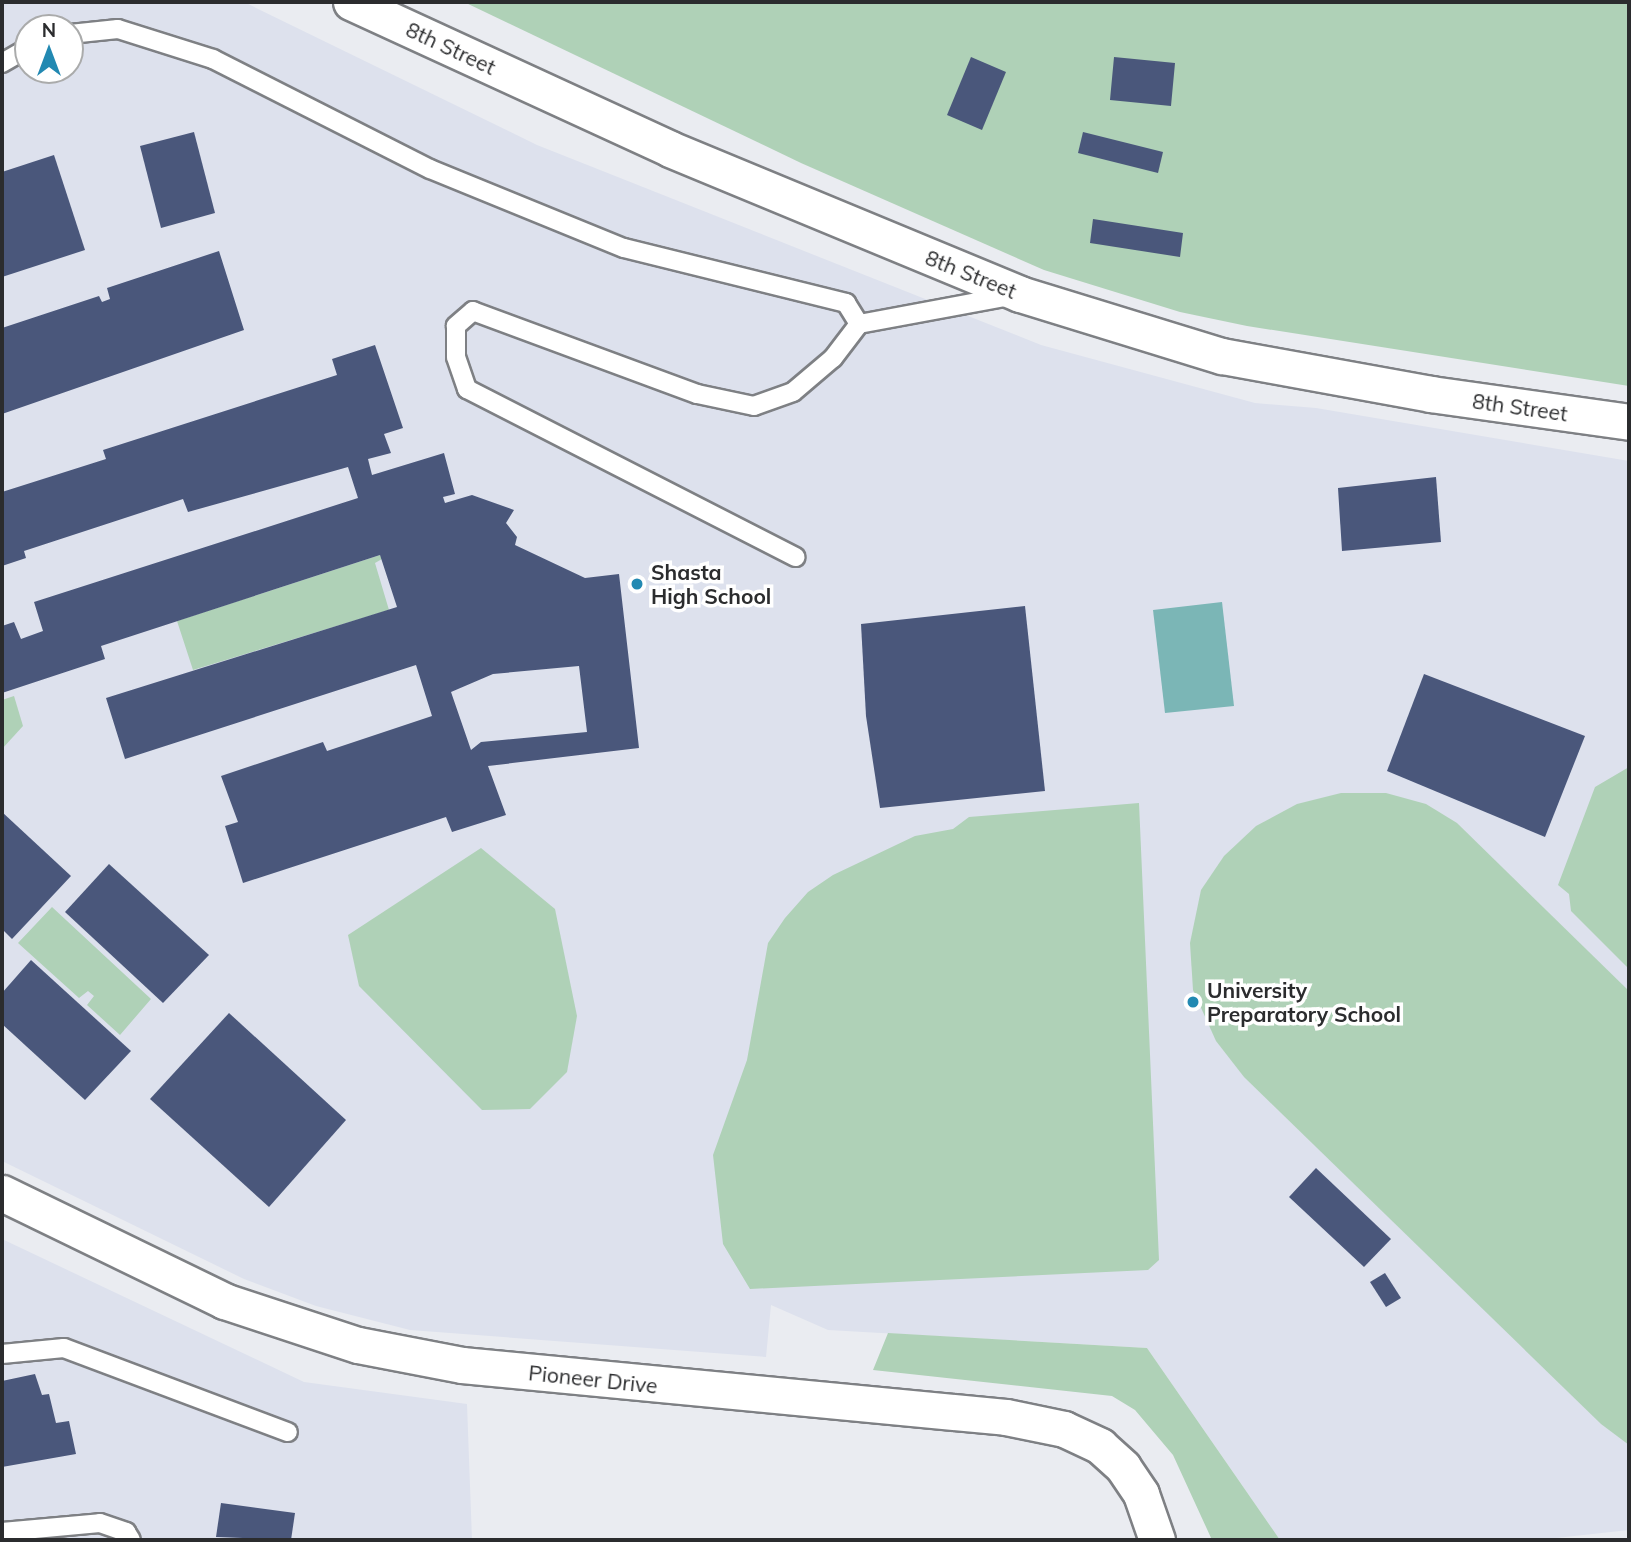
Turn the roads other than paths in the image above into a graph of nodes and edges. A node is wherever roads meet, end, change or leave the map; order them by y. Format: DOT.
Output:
graph roads {
  1 [pos="351,2"];
  2 [pos="84,33"];
  3 [pos="1020,294"];
  4 [pos="859,324"];
  5 [pos="1629,422"];
  6 [pos="796,557"];
  7 [pos="2,1193"];
  8 [pos="2,1354"];
  9 [pos="288,1432"];
  10 [pos="2,1532"];
  11 [pos="131,1540"];
  12 [pos="1157,1540"];
  1 -- 3 [label="street, 8th Street"];
  2 -- 4 [label="lane"];
  3 -- 4 [label="lane"];
  3 -- 5 [label="street, 8th Street"];
  4 -- 6 [label="lane"];
  7 -- 12 [label="street, Pioneer Drive"];
  8 -- 9 [label="lane"];
  10 -- 11 [label="lane"];
}
